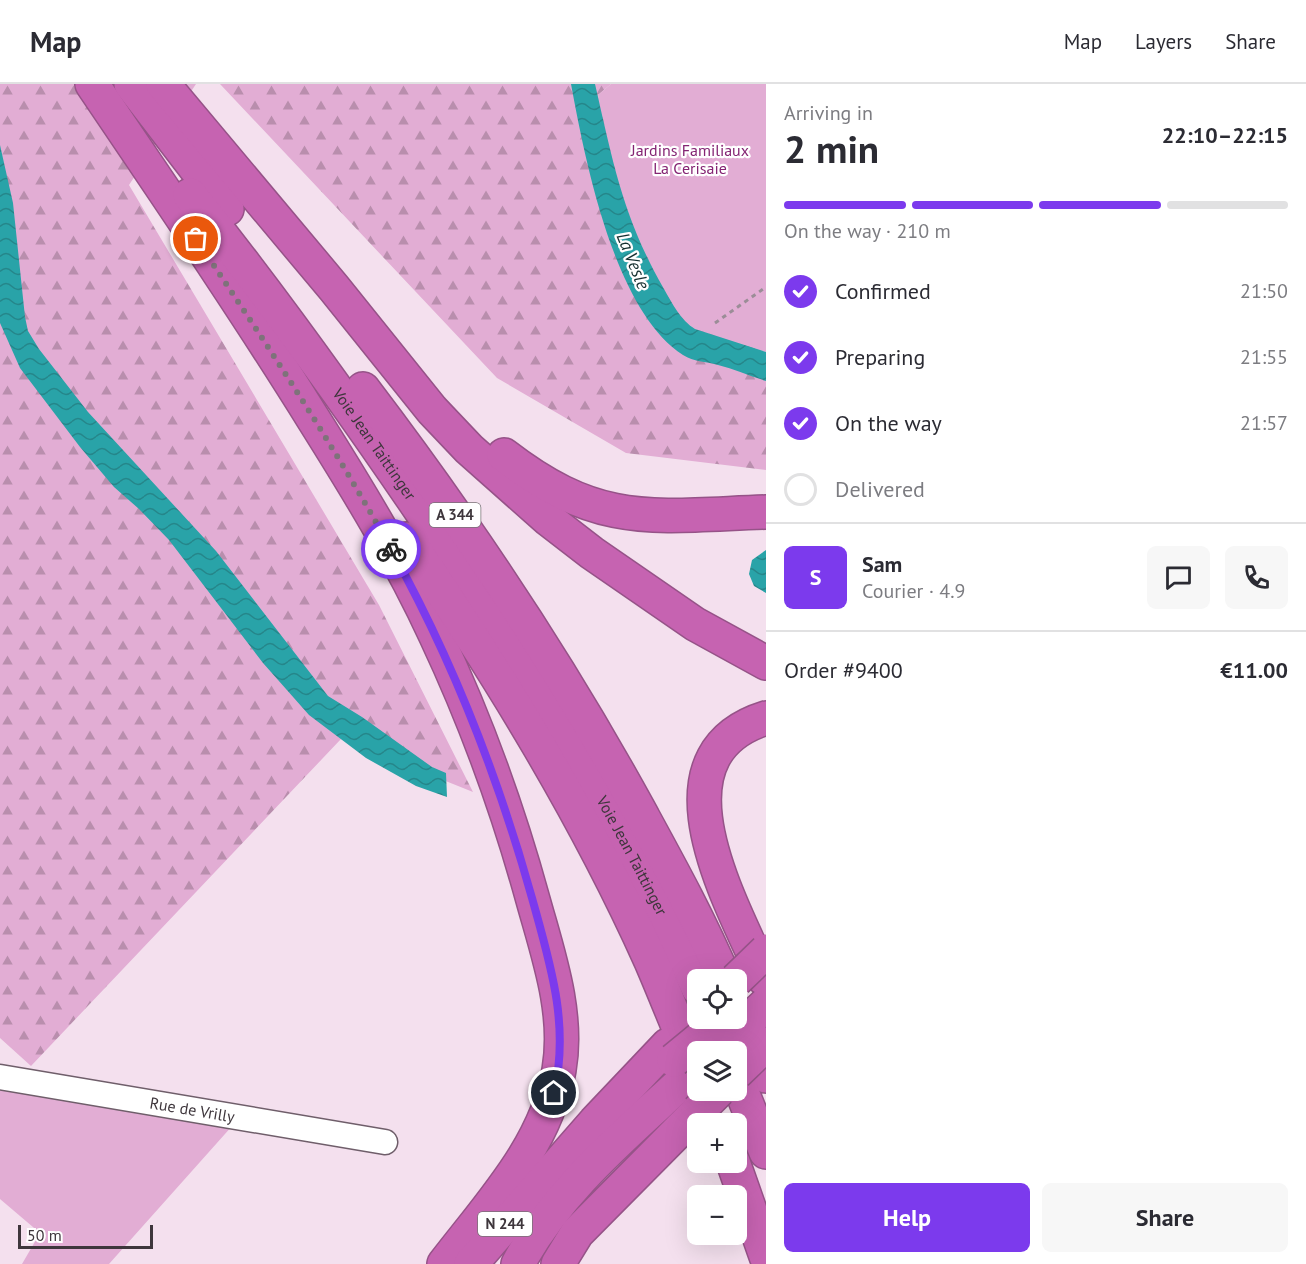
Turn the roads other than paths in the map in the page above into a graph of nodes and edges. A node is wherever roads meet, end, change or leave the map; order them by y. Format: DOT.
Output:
graph roads {
  1 [pos="92,84"];
  2 [pos="102,84"];
  3 [pos="131,84"];
  4 [pos="163,84"];
  5 [pos="334,288"];
  6 [pos="274,355"];
  7 [pos="766,512"];
  8 [pos="766,663"];
  9 [pos="766,718"];
  10 [pos="766,951"];
  11 [pos="689,969"];
  12 [pos="720,969"];
  13 [pos="747,969"];
  14 [pos="766,982"];
  15 [pos="747,998"];
  16 [pos="766,1004"];
  17 [pos="745,1029"];
  18 [pos="727,1041"];
  19 [pos="766,1044"];
  20 [pos="687,1059"];
  21 [pos="747,1064"];
  22 [pos="766,1076"];
  23 [pos="0,1077"];
  24 [pos="687,1089"];
  25 [pos="687,1091"];
  26 [pos="687,1094"];
  27 [pos="746,1101"];
  28 [pos="385,1142"];
  29 [pos="766,1152"];
  30 [pos="737,1173"];
  31 [pos="766,1256"];
  32 [pos="444,1264"];
  33 [pos="471,1264"];
  34 [pos="518,1264"];
  35 [pos="558,1264"];
  1 -- 6 [label="highway"];
  2 -- 11 [label="highway, Voie Jean Taittinger / A 344"];
  3 -- 12 [label="highway, Voie Jean Taittinger / A 344"];
  4 -- 5 [label="highway"];
  5 -- 7 [label="highway"];
  5 -- 8 [label="highway"];
  6 -- 20 [label="highway"];
  6 -- 32 [label="highway"];
  9 -- 14 [label="highway"];
  10 -- 13 [label="highway, bridge"];
  14 -- 15 [label="highway"];
  16 -- 18 [label="highway, bridge"];
  17 -- 22 [label="highway"];
  19 -- 21 [label="highway, bridge"];
  23 -- 28 [label="street, Rue de Vrilly"];
  24 -- 33 [label="highway, N 244"];
  25 -- 34 [label="highway"];
  26 -- 35 [label="highway"];
  27 -- 29 [label="highway"];
  30 -- 31 [label="highway"];
}
